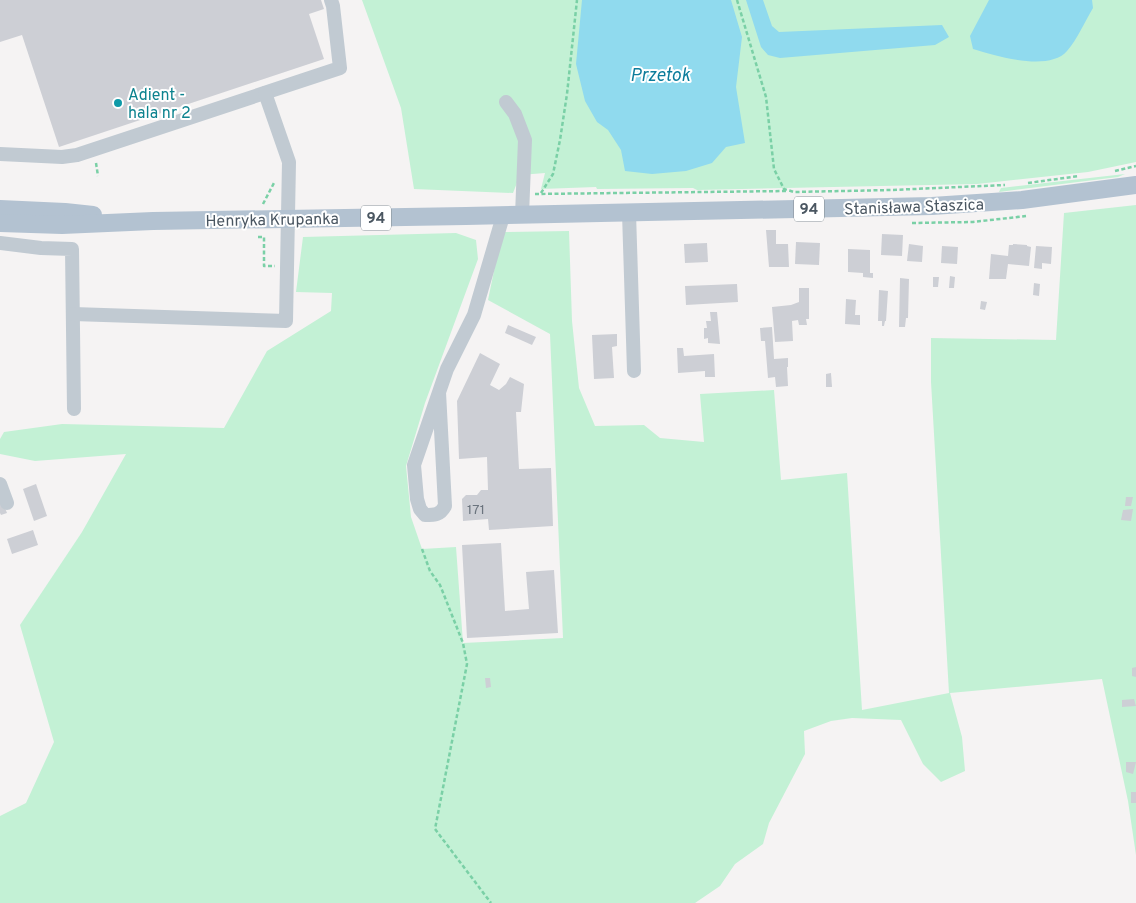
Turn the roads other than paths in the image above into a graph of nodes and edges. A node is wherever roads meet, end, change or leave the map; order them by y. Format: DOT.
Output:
graph roads {
  1 [pos="331,0"];
  2 [pos="265,93"];
  3 [pos="506,102"];
  4 [pos="0,154"];
  5 [pos="1136,185"];
  6 [pos="0,209"];
  7 [pos="629,213"];
  8 [pos="522,215"];
  9 [pos="481,216"];
  10 [pos="503,216"];
  11 [pos="287,219"];
  12 [pos="153,221"];
  13 [pos="0,223"];
  14 [pos="0,243"];
  15 [pos="73,314"];
  16 [pos="634,371"];
  17 [pos="439,392"];
  18 [pos="74,409"];
  19 [pos="0,484"];
  20 [pos="7,503"];
  1 -- 2 [label="street"];
  2 -- 4 [label="street"];
  2 -- 11 [label="street"];
  3 -- 8 [label="street"];
  5 -- 7 [label="main road, Stanisława Staszica / 94"];
  6 -- 12 [label="main road, Henryka Krupanka / 94"];
  7 -- 8 [label="main road, Stanisława Staszica / 94"];
  7 -- 16 [label="street"];
  8 -- 10 [label="main road, Stanisława Staszica / 94"];
  9 -- 10 [label="main road, Stanisława Staszica / 94"];
  9 -- 11 [label="main road, Henryka Krupanka / 94"];
  10 -- 17 [label="street"];
  11 -- 12 [label="main road, Henryka Krupanka / 94"];
  11 -- 15 [label="street"];
  12 -- 13 [label="main road, Henryka Krupanka / 94"];
  14 -- 15 [label="street"];
  15 -- 18 [label="street"];
  17 -- 17 [label="street"];
  19 -- 20 [label="street"];
}
